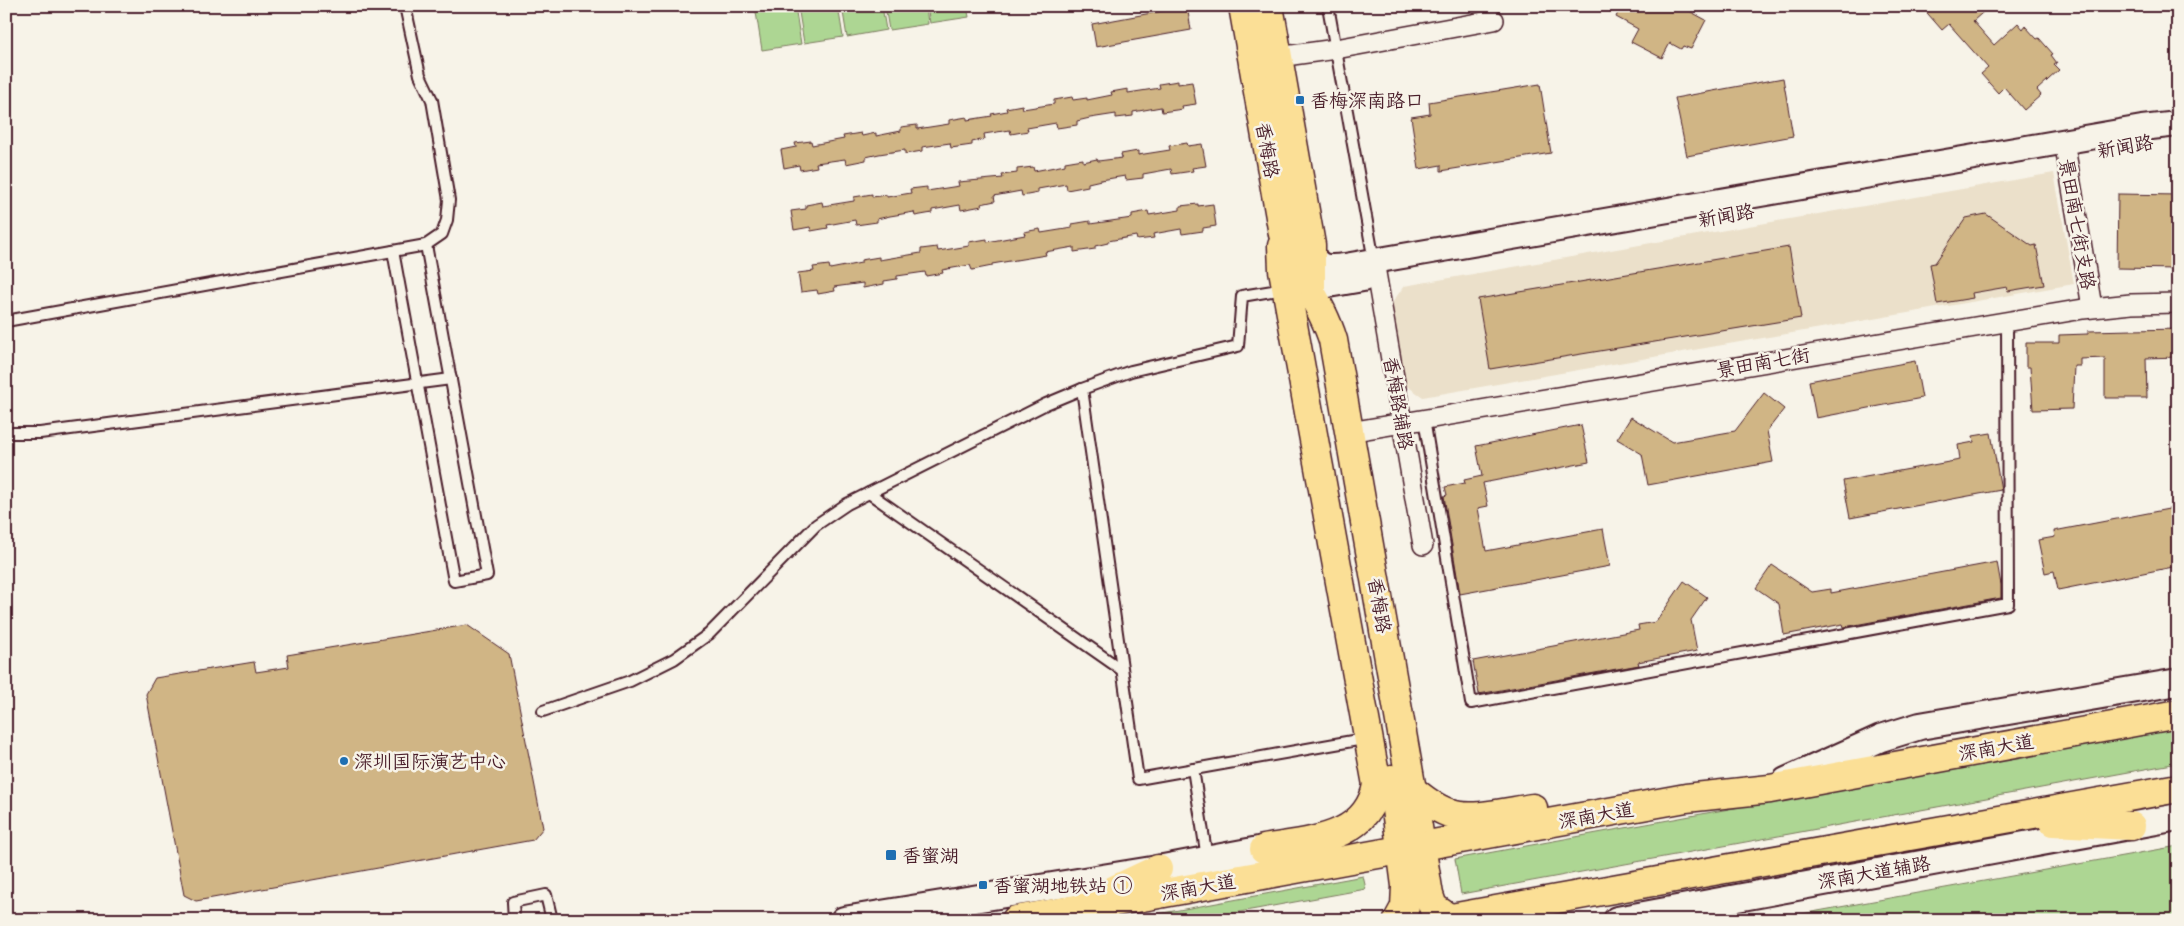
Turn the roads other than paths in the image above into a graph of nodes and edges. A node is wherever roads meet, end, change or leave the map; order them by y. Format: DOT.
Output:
graph roads {
  1 [pos="405,6"];
  2 [pos="1243,6"];
  3 [pos="1269,6"];
  4 [pos="1328,6"];
  5 [pos="1494,20"];
  6 [pos="1336,49"];
  7 [pos="1278,57"];
  8 [pos="2178,124"];
  9 [pos="2178,137"];
  10 [pos="2066,149"];
  11 [pos="426,245"];
  12 [pos="393,252"];
  13 [pos="1312,252"];
  14 [pos="1338,267"];
  15 [pos="1375,269"];
  16 [pos="1299,288"];
  17 [pos="2178,304"];
  18 [pos="2092,307"];
  19 [pos="6,321"];
  20 [pos="2007,322"];
  21 [pos="451,378"];
  22 [pos="417,384"];
  23 [pos="1082,389"];
  24 [pos="1424,419"];
  25 [pos="1402,423"];
  26 [pos="1349,432"];
  27 [pos="6,433"];
  28 [pos="869,493"];
  29 [pos="1423,545"];
  30 [pos="1122,670"];
  31 [pos="2178,682"];
  32 [pos="543,711"];
  33 [pos="2178,714"];
  34 [pos="1369,738"];
  35 [pos="1193,769"];
  36 [pos="1391,771"];
  37 [pos="2178,788"];
  38 [pos="1770,789"];
  39 [pos="1412,790"];
  40 [pos="1686,798"];
  41 [pos="2178,818"];
  42 [pos="2002,820"];
  43 [pos="2131,826"];
  44 [pos="1411,848"];
  45 [pos="1264,849"];
  46 [pos="1361,858"];
  47 [pos="1207,859"];
  48 [pos="1158,868"];
  49 [pos="1072,910"];
  50 [pos="1444,919"];
  51 [pos="514,920"];
  52 [pos="552,920"];
  53 [pos="844,920"];
  54 [pos="1016,920"];
  55 [pos="1398,920"];
  56 [pos="1617,920"];
  1 -- 11 [label="lane"];
  2 -- 16 [label="main road, 香梅路"];
  3 -- 7 [label="main road, 香梅路"];
  4 -- 6 [label="lane"];
  5 -- 6 [label="street"];
  6 -- 7 [label="street"];
  6 -- 15 [label="lane"];
  7 -- 13 [label="main road, 香梅路"];
  8 -- 10 [label="street, 新闻路"];
  9 -- 10 [label="street, 新闻路"];
  10 -- 15 [label="street, 新闻路"];
  10 -- 18 [label="street, 景田南七街支路"];
  11 -- 12 [label="lane"];
  11 -- 21 [label="lane"];
  12 -- 19 [label="lane"];
  12 -- 22 [label="lane"];
  13 -- 14 [label="street, 新闻路"];
  13 -- 16 [label="main road, 香梅路"];
  14 -- 15 [label="street, 新闻路"];
  14 -- 16 [label="street, 新闻路"];
  15 -- 16 [label="street, 新闻路"];
  15 -- 25 [label="street, 香梅路辅路"];
  16 -- 23 [label="lane"];
  16 -- 26 [label="main road, 香梅路"];
  16 -- 34 [label="main road"];
  16 -- 36 [label="main road, 香梅路"];
  17 -- 18 [label="street, 景田南七街"];
  18 -- 20 [label="street, 景田南七街"];
  20 -- 24 [label="street, 景田南七街"];
  20 -- 24 [label="lane"];
  21 -- 22 [label="lane"];
  21 -- 22 [label="lane"];
  22 -- 27 [label="lane"];
  23 -- 28 [label="lane"];
  23 -- 30 [label="lane"];
  24 -- 25 [label="street, 景田南七街"];
  25 -- 26 [label="street, 景田南七街"];
  25 -- 29 [label="street, 香梅路辅路"];
  26 -- 39 [label="main road, 香梅路"];
  28 -- 30 [label="lane"];
  28 -- 32 [label="lane"];
  30 -- 35 [label="lane"];
  31 -- 38 [label="main road"];
  33 -- 38 [label="main road, 深南大道"];
  34 -- 35 [label="lane"];
  34 -- 45 [label="main road"];
  35 -- 47 [label="lane"];
  36 -- 39 [label="main road"];
  36 -- 44 [label="main road, 香梅路"];
  37 -- 42 [label="main road"];
  38 -- 40 [label="main road, 深南大道"];
  39 -- 40 [label="main road"];
  39 -- 44 [label="main road, 香梅路"];
  40 -- 44 [label="main road, 深南大道"];
  41 -- 43 [label="main road, 深南大道辅路"];
  42 -- 43 [label="main road"];
  42 -- 50 [label="main road"];
  43 -- 56 [label="main road, 深南大道辅路"];
  44 -- 46 [label="main road, 深南大道"];
  44 -- 50 [label="main road, 香梅路"];
  44 -- 55 [label="main road, 香梅路"];
  45 -- 46 [label="main road"];
  45 -- 47 [label="main road"];
  46 -- 49 [label="main road, 深南大道"];
  47 -- 48 [label="main road"];
  48 -- 49 [label="main road"];
  48 -- 53 [label="main road"];
  49 -- 54 [label="main road, 深南大道"];
  51 -- 52 [label="lane"];
}
